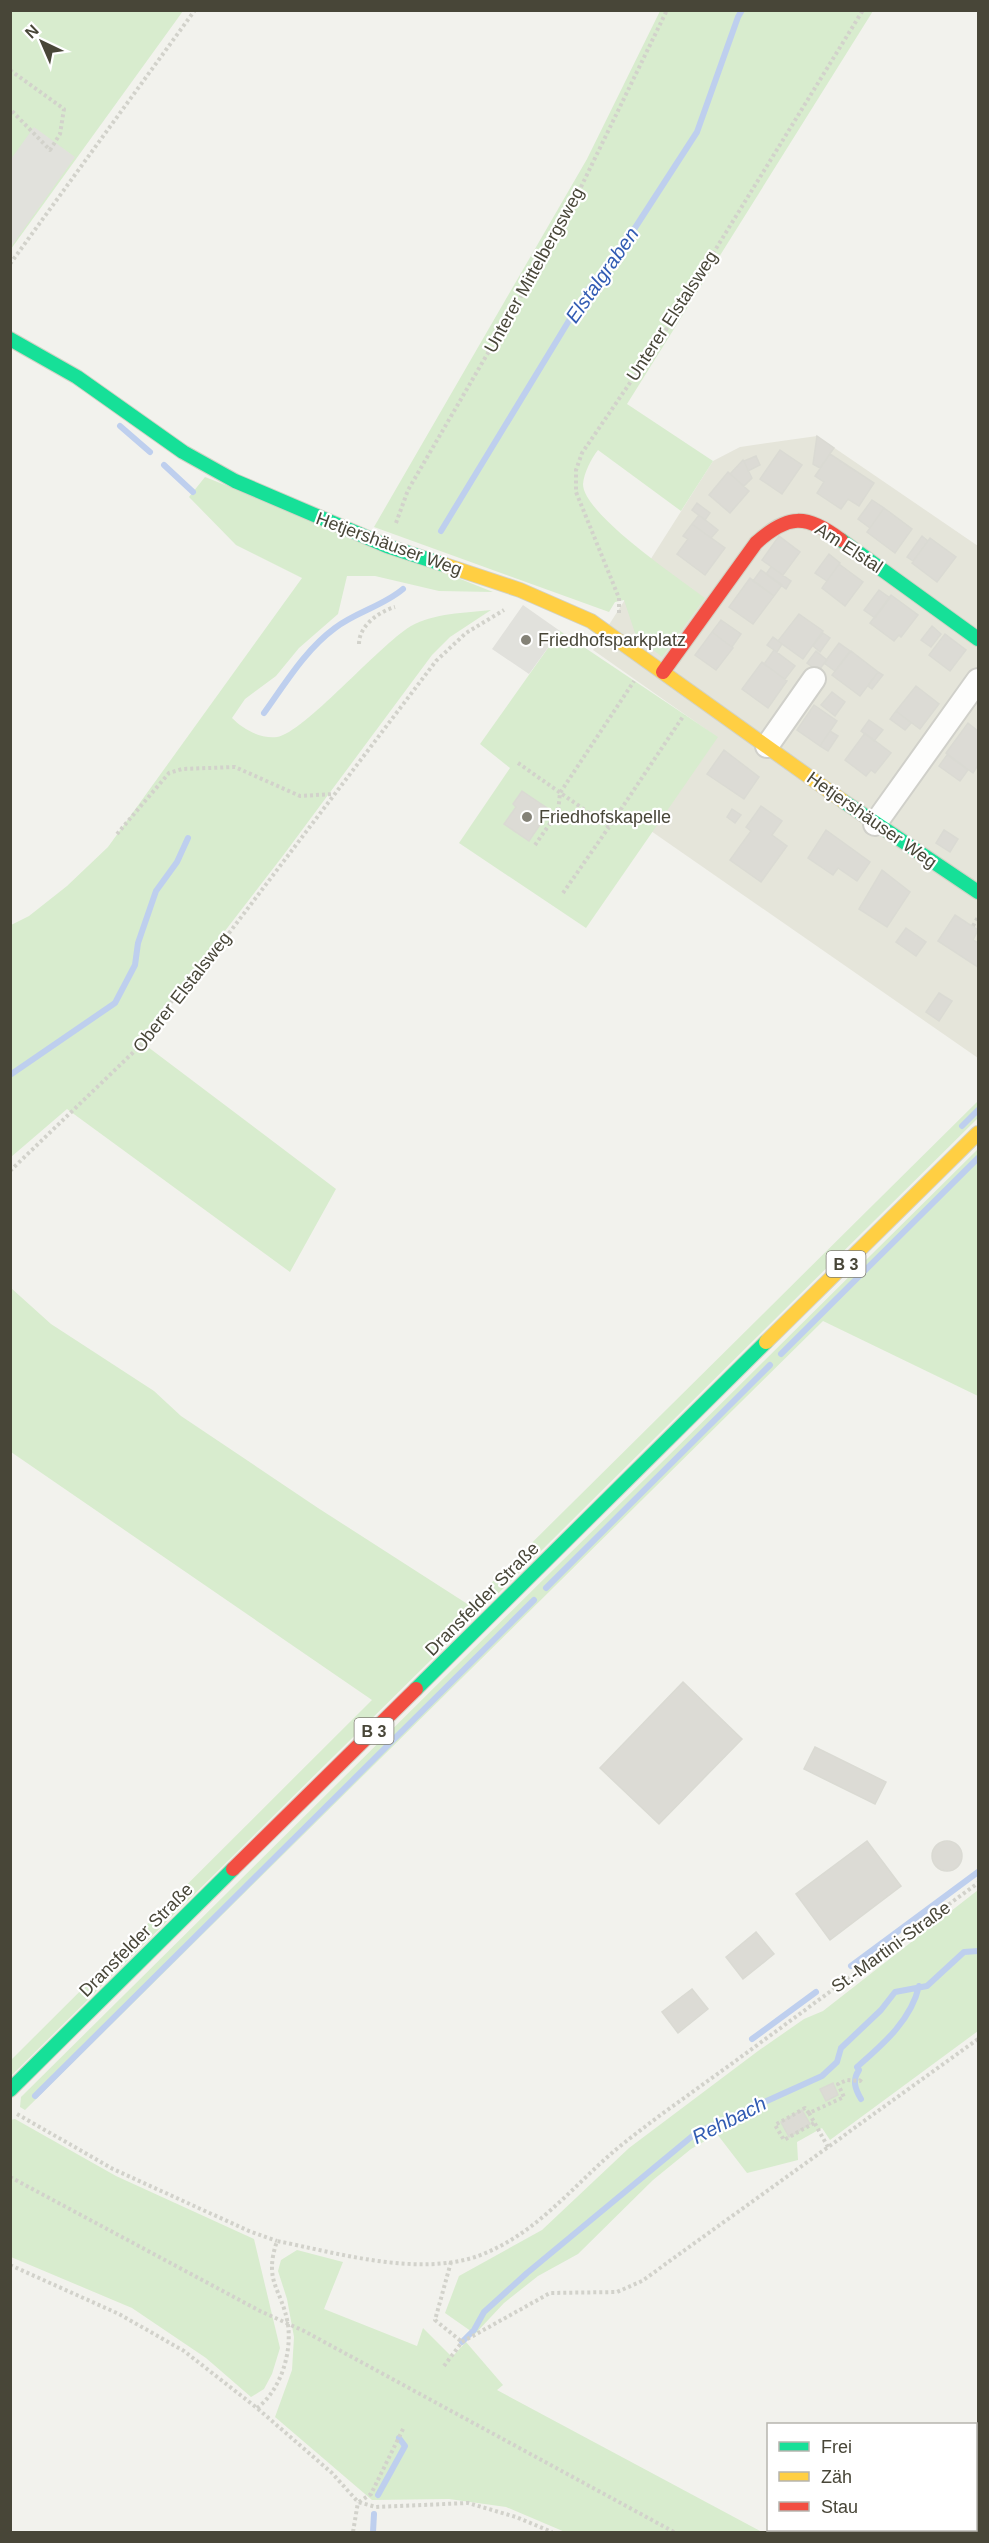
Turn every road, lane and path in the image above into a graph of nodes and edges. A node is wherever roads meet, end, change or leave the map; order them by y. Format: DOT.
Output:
graph roads {
  1 [pos="667,10"];
  2 [pos="863,10"];
  3 [pos="194,11"];
  4 [pos="10,70"];
  5 [pos="10,109"];
  6 [pos="10,264"];
  7 [pos="10,339"];
  8 [pos="395,526"];
  9 [pos="395,607"];
  10 [pos="506,609"];
  11 [pos="978,639"];
  12 [pos="620,640"];
  13 [pos="359,644"];
  14 [pos="648,661"];
  15 [pos="663,672"];
  16 [pos="814,679"];
  17 [pos="978,680"];
  18 [pos="696,696"];
  19 [pos="767,747"];
  20 [pos="519,763"];
  21 [pos="560,793"];
  22 [pos="334,794"];
  23 [pos="875,824"];
  24 [pos="609,827"];
  25 [pos="117,834"];
  26 [pos="535,844"];
  27 [pos="978,892"];
  28 [pos="563,893"];
  29 [pos="978,917"];
  30 [pos="973,926"];
  31 [pos="978,1133"];
  32 [pos="10,1171"];
  33 [pos="978,1882"];
  34 [pos="978,2039"];
  35 [pos="862,2078"];
  36 [pos="10,2090"];
  37 [pos="10,2109"];
  38 [pos="809,2114"];
  39 [pos="814,2123"];
  40 [pos="828,2147"];
  41 [pos="10,2177"];
  42 [pos="277,2241"];
  43 [pos="452,2262"];
  44 [pos="10,2265"];
  45 [pos="288,2324"];
  46 [pos="462,2342"];
  47 [pos="444,2366"];
  48 [pos="257,2408"];
  49 [pos="404,2427"];
  50 [pos="358,2502"];
  51 [pos="353,2532"];
  52 [pos="552,2532"];
  53 [pos="674,2532"];
  1 -- 8 [label="path, Unterer Mittelbergsweg"];
  2 -- 12 [label="path, Unterer Elstalsweg"];
  3 -- 6 [label="path"];
  4 -- 5 [label="path"];
  7 -- 12 [label="street, Hetjershäuser Weg"];
  9 -- 13 [label="path"];
  10 -- 22 [label="path, Oberer Elstalsweg"];
  11 -- 15 [label="street, Am Elstal"];
  12 -- 14 [label="street, Hetjershäuser Weg"];
  14 -- 15 [label="street, Hetjershäuser Weg"];
  14 -- 21 [label="path"];
  15 -- 18 [label="street, Hetjershäuser Weg"];
  16 -- 19 [label="street"];
  17 -- 23 [label="street"];
  18 -- 19 [label="street, Hetjershäuser Weg"];
  18 -- 24 [label="path"];
  19 -- 23 [label="street, Hetjershäuser Weg"];
  20 -- 21 [label="path"];
  21 -- 24 [label="path"];
  21 -- 26 [label="path"];
  22 -- 25 [label="path"];
  22 -- 32 [label="path, Oberer Elstalsweg"];
  23 -- 27 [label="street, Hetjershäuser Weg"];
  24 -- 28 [label="path"];
  29 -- 30 [label="path"];
  31 -- 36 [label="street, Dransfelder Straße / B 3"];
  33 -- 43 [label="path, St.-Martini-Straße"];
  34 -- 40 [label="path"];
  35 -- 38 [label="path"];
  37 -- 42 [label="path, St.-Martini-Straße"];
  38 -- 39 [label="path"];
  38 -- 39 [label="path"];
  39 -- 40 [label="path"];
  40 -- 46 [label="path"];
  41 -- 45 [label="path"];
  42 -- 43 [label="path, St.-Martini-Straße"];
  42 -- 45 [label="path"];
  43 -- 46 [label="path"];
  44 -- 48 [label="path"];
  45 -- 48 [label="path"];
  45 -- 53 [label="path"];
  46 -- 47 [label="path"];
  48 -- 50 [label="path"];
  49 -- 50 [label="path"];
  50 -- 51 [label="path"];
  50 -- 52 [label="path"];
}
